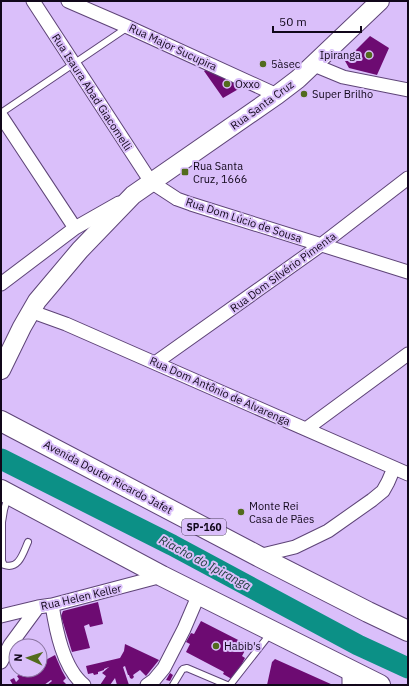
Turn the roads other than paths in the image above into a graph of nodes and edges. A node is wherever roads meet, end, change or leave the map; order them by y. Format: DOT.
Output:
graph roads {
  1 [pos="33,1"];
  2 [pos="68,1"];
  3 [pos="380,1"];
  4 [pos="128,27"];
  5 [pos="74,64"];
  6 [pos="314,65"];
  7 [pos="408,90"];
  8 [pos="277,95"];
  9 [pos="1,113"];
  10 [pos="1,116"];
  11 [pos="408,178"];
  12 [pos="151,182"];
  13 [pos="133,195"];
  14 [pos="75,228"];
  15 [pos="321,245"];
  16 [pos="408,272"];
  17 [pos="1,284"];
  18 [pos="30,311"];
  19 [pos="408,354"];
  20 [pos="155,363"];
  21 [pos="1,370"];
  22 [pos="1,421"];
  23 [pos="306,429"];
  24 [pos="394,468"];
  25 [pos="408,474"];
  26 [pos="5,492"];
  27 [pos="28,542"];
  28 [pos="258,556"];
  29 [pos="162,576"];
  30 [pos="199,594"];
  31 [pos="52,605"];
  32 [pos="38,607"];
  33 [pos="1,616"];
  34 [pos="272,631"];
  35 [pos="408,631"];
  36 [pos="1,662"];
  37 [pos="349,677"];
  38 [pos="377,684"];
  39 [pos="84,685"];
  40 [pos="147,685"];
  41 [pos="173,685"];
  42 [pos="227,685"];
  43 [pos="230,685"];
  1 -- 5 [label="street, Rua Isaura Abad Giacomelli"];
  2 -- 4 [label="street, Rua Major Sucupira"];
  3 -- 6 [label="main road, Rua Santa Cruz"];
  4 -- 5 [label="lane"];
  4 -- 8 [label="street, Rua Major Sucupira"];
  5 -- 9 [label="lane"];
  5 -- 12 [label="street, Rua Isaura Abad Giacomelli"];
  6 -- 7 [label="street"];
  6 -- 8 [label="main road, Rua Santa Cruz"];
  8 -- 12 [label="main road, Rua Santa Cruz"];
  10 -- 14 [label="street"];
  11 -- 15 [label="street, Rua Dom Silvério Pimenta"];
  12 -- 13 [label="main road, Rua Santa Cruz"];
  12 -- 15 [label="street, Rua Dom Lúcio de Sousa"];
  13 -- 14 [label="street, Rua Santa Cruz"];
  13 -- 18 [label="main road, Rua Santa Cruz"];
  14 -- 17 [label="street, Rua Santa Cruz"];
  15 -- 16 [label="street, Rua Dom Lúcio de Sousa"];
  15 -- 20 [label="street, Rua Dom Silvério Pimenta"];
  18 -- 20 [label="street, Rua Dom Antônio de Alvarenga"];
  18 -- 21 [label="main road, Rua Santa Cruz"];
  19 -- 23 [label="street"];
  20 -- 23 [label="street, Rua Dom Antônio de Alvarenga"];
  22 -- 28 [label="main road, Avenida Doutor Ricardo Jafet / SP-160"];
  23 -- 24 [label="street, Rua Dom Antônio de Alvarenga"];
  24 -- 25 [label="street, Rua Dom Antônio de Alvarenga"];
  24 -- 28 [label="street"];
  26 -- 27 [label="lane"];
  26 -- 29 [label="main road"];
  28 -- 35 [label="main road, Avenida Doutor Ricardo Jafet / SP-160"];
  29 -- 30 [label="main road"];
  29 -- 31 [label="street, Rua Helen Keller"];
  30 -- 34 [label="main road"];
  30 -- 40 [label="street"];
  31 -- 32 [label="street, Rua Helen Keller"];
  31 -- 39 [label="street"];
  32 -- 33 [label="street, Rua Helen Keller"];
  32 -- 36 [label="street"];
  34 -- 37 [label="main road"];
  34 -- 43 [label="lane"];
  37 -- 38 [label="main road"];
  41 -- 42 [label="lane"];
}
